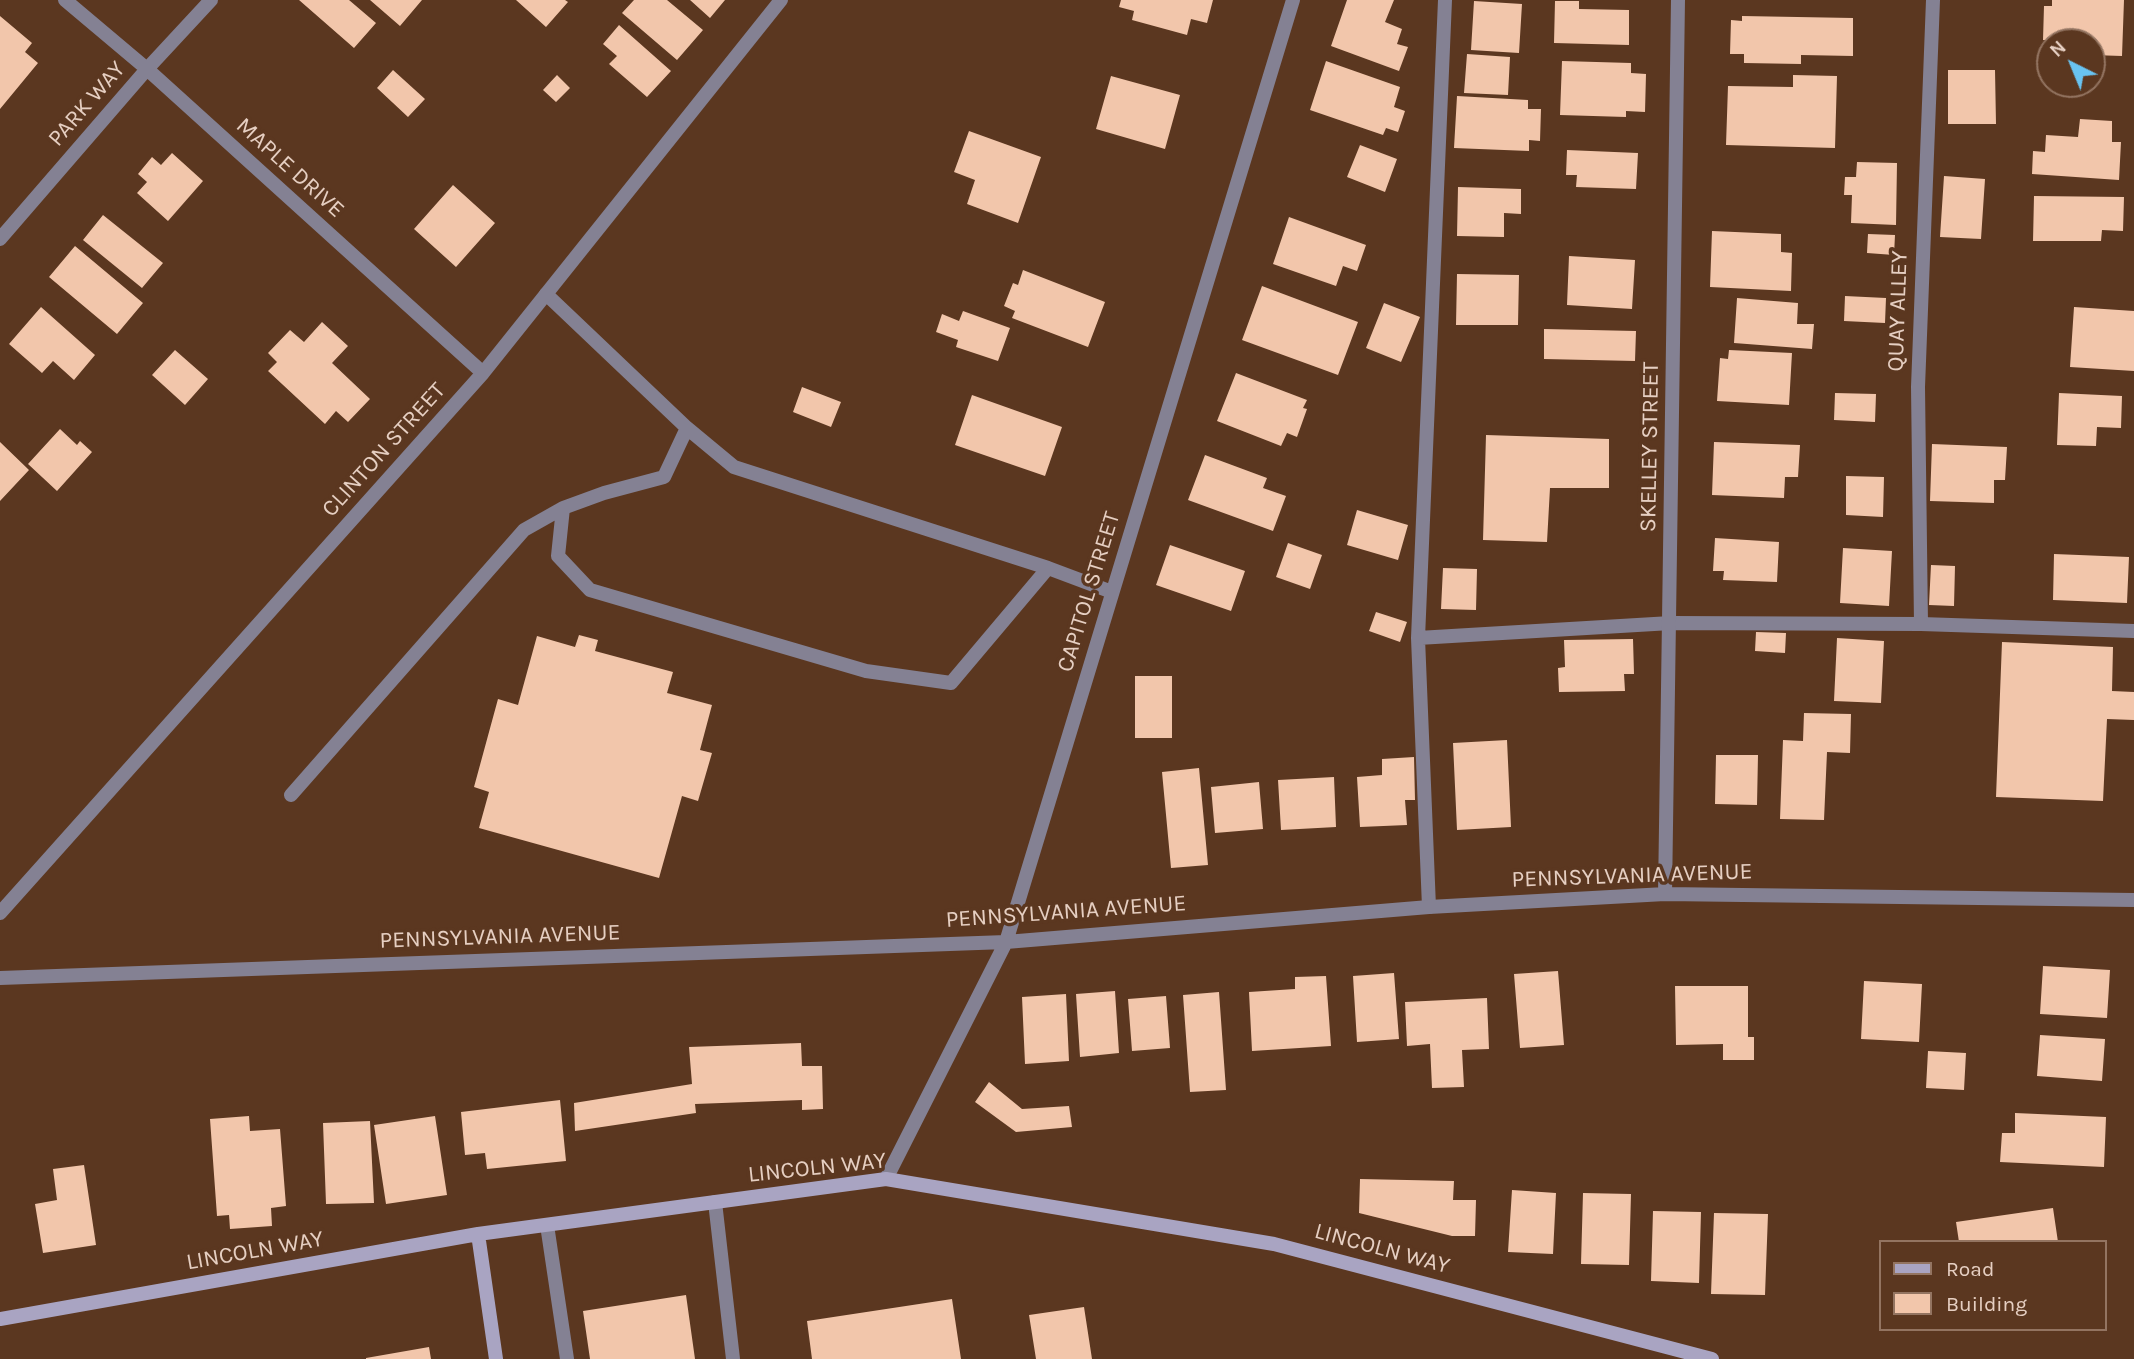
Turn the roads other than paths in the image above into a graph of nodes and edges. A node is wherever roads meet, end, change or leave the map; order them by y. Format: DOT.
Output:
graph roads {
  1 [pos="65,0"];
  2 [pos="211,0"];
  3 [pos="781,0"];
  4 [pos="1293,0"];
  5 [pos="1445,0"];
  6 [pos="1678,0"];
  7 [pos="1933,0"];
  8 [pos="148,69"];
  9 [pos="0,240"];
  10 [pos="546,294"];
  11 [pos="483,373"];
  12 [pos="687,428"];
  13 [pos="563,508"];
  14 [pos="1048,568"];
  15 [pos="1112,592"];
  16 [pos="1671,623"];
  17 [pos="1921,624"];
  18 [pos="2134,631"];
  19 [pos="1418,638"];
  20 [pos="291,795"];
  21 [pos="1665,894"];
  22 [pos="2134,900"];
  23 [pos="1429,907"];
  24 [pos="0,913"];
  25 [pos="1006,942"];
  26 [pos="0,978"];
  27 [pos="886,1179"];
  28 [pos="715,1202"];
  29 [pos="547,1225"];
  30 [pos="478,1234"];
  31 [pos="0,1319"];
  32 [pos="496,1359"];
  33 [pos="567,1359"];
  34 [pos="733,1359"];
  35 [pos="1712,1359"];
  1 -- 8 [label="street, MAPLE DRIVE"];
  2 -- 8 [label="street, PARK WAY"];
  3 -- 10 [label="street, CLINTON STREET"];
  4 -- 15 [label="street, CAPITOL STREET"];
  5 -- 19 [label="street"];
  6 -- 16 [label="street, SKELLEY STREET"];
  7 -- 17 [label="street, QUAY ALLEY"];
  8 -- 9 [label="street, PARK WAY"];
  8 -- 11 [label="street, MAPLE DRIVE"];
  10 -- 11 [label="street, CLINTON STREET"];
  10 -- 12 [label="street"];
  11 -- 24 [label="street, CLINTON STREET"];
  12 -- 13 [label="street"];
  12 -- 14 [label="street"];
  13 -- 14 [label="street"];
  13 -- 20 [label="street"];
  14 -- 15 [label="street"];
  15 -- 25 [label="street, CAPITOL STREET"];
  16 -- 17 [label="street"];
  16 -- 19 [label="street"];
  16 -- 21 [label="street, SKELLEY STREET"];
  17 -- 18 [label="street"];
  19 -- 23 [label="street"];
  21 -- 22 [label="street, PENNSYLVANIA AVENUE"];
  21 -- 23 [label="street, PENNSYLVANIA AVENUE"];
  23 -- 25 [label="street, PENNSYLVANIA AVENUE"];
  25 -- 26 [label="street, PENNSYLVANIA AVENUE"];
  25 -- 27 [label="street, CAPITOL STREET"];
  27 -- 28 [label="main road, LINCOLN WAY"];
  27 -- 35 [label="main road, LINCOLN WAY"];
  28 -- 29 [label="main road, LINCOLN WAY"];
  28 -- 34 [label="street"];
  29 -- 30 [label="main road, LINCOLN WAY"];
  29 -- 33 [label="street"];
  30 -- 31 [label="main road, LINCOLN WAY"];
  30 -- 32 [label="main road"];
}
